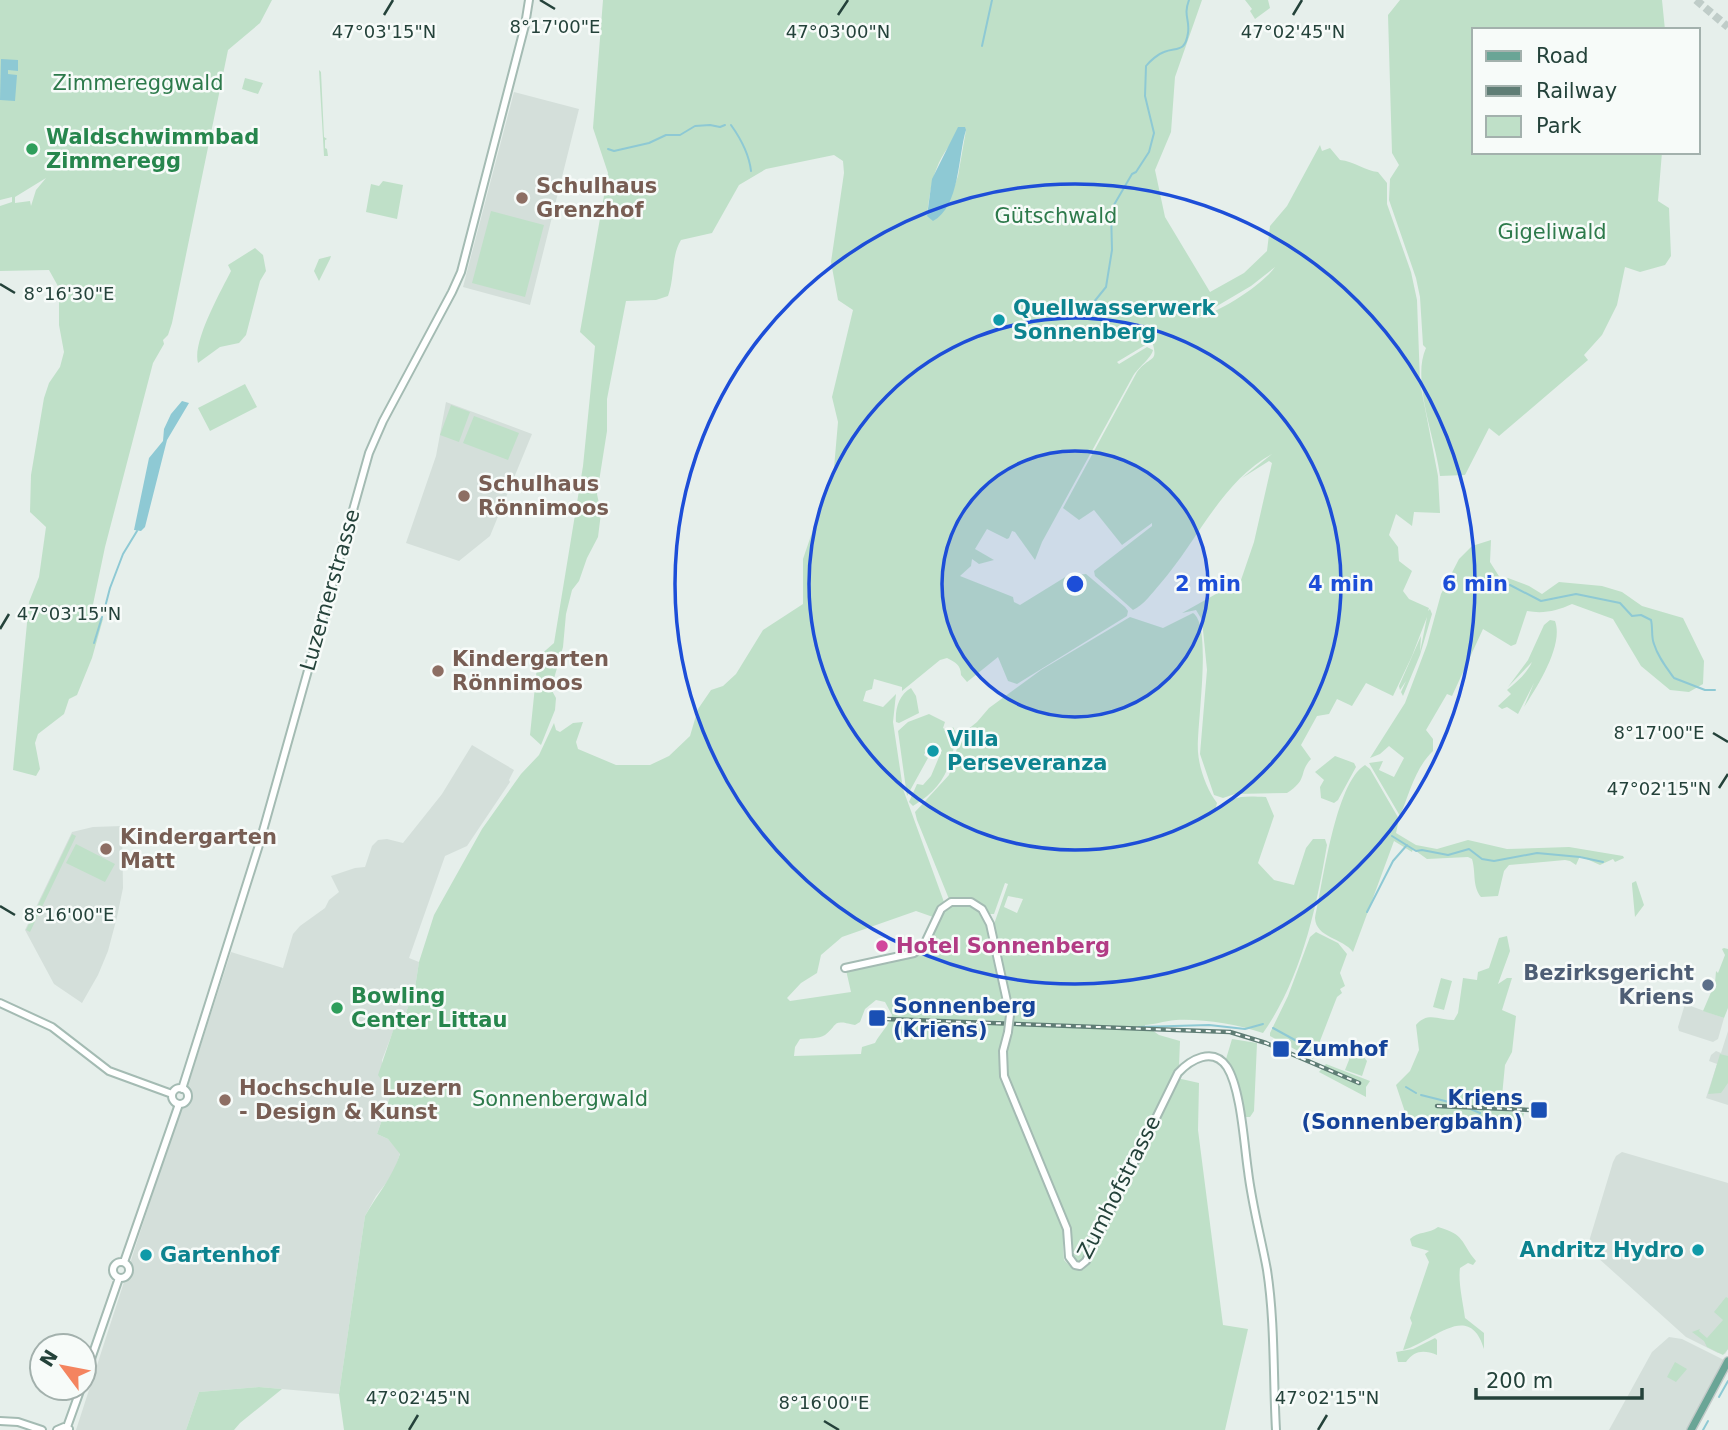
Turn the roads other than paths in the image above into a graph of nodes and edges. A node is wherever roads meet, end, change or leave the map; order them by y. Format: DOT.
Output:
graph roads {
  1 [pos="529,0"];
  2 [pos="845,968"];
  3 [pos="0,1003"];
  4 [pos="183,1088"];
  5 [pos="172,1094"];
  6 [pos="178,1104"];
  7 [pos="124,1262"];
  8 [pos="119,1278"];
  9 [pos="98,1339"];
  10 [pos="1728,1361"];
  11 [pos="77,1402"];
  12 [pos="0,1421"];
  13 [pos="68,1429"];
  14 [pos="42,1430"];
  15 [pos="57,1430"];
  16 [pos="1276,1430"];
  17 [pos="1691,1430"];
  1 -- 4 [label="main road, Luzernerstrasse"];
  2 -- 16 [label="main road, Zumhofstrasse, bridge"];
  3 -- 5 [label="main road"];
  4 -- 5 [label="main road"];
  4 -- 6 [label="main road"];
  5 -- 6 [label="main road"];
  6 -- 7 [label="main road"];
  7 -- 8 [label="main road"];
  7 -- 8 [label="main road"];
  8 -- 9 [label="main road"];
  10 -- 17 [label="main road"];
  11 -- 13 [label="main road"];
  12 -- 14 [label="main road"];
  13 -- 15 [label="main road"];
}
